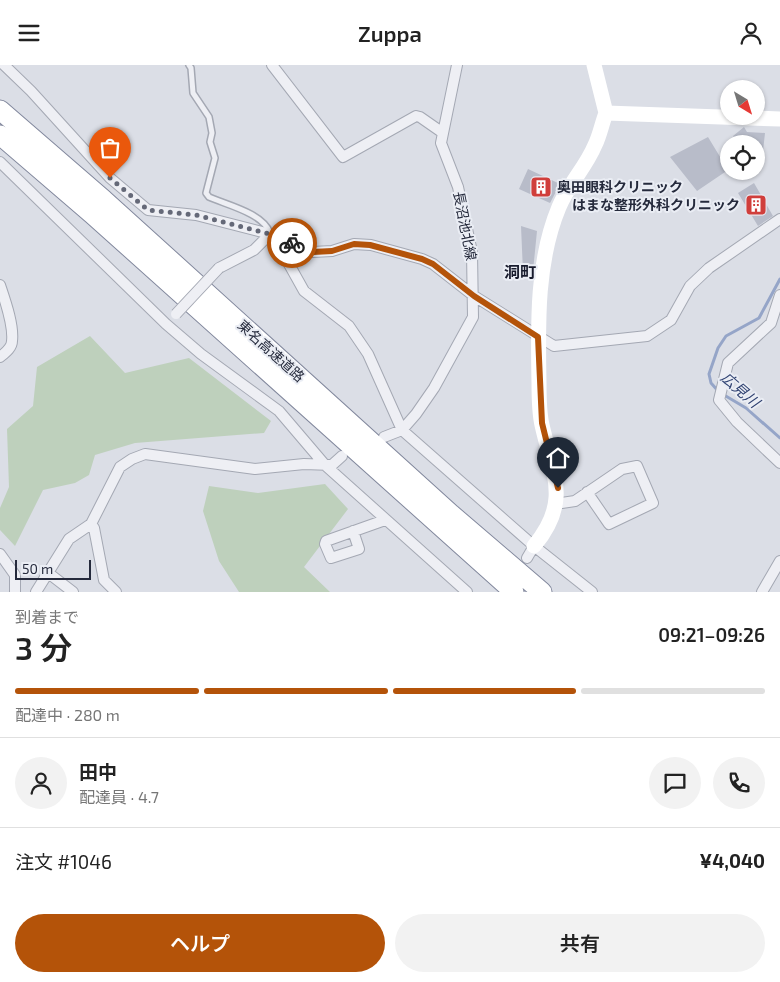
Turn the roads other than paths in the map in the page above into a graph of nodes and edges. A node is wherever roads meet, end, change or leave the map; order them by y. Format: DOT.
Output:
graph roads {
  1 [pos="4,65"];
  2 [pos="189,65"];
  3 [pos="272,65"];
  4 [pos="457,65"];
  5 [pos="594,65"];
  6 [pos="0,110"];
  7 [pos="606,113"];
  8 [pos="780,119"];
  9 [pos="442,133"];
  10 [pos="0,135"];
  11 [pos="0,162"];
  12 [pos="780,219"];
  13 [pos="274,235"];
  14 [pos="0,285"];
  15 [pos="780,295"];
  16 [pos="474,296"];
  17 [pos="166,324"];
  18 [pos="538,337"];
  19 [pos="0,357"];
  20 [pos="402,430"];
  21 [pos="384,437"];
  22 [pos="342,456"];
  23 [pos="780,463"];
  24 [pos="325,465"];
  25 [pos="587,492"];
  26 [pos="555,503"];
  27 [pos="385,519"];
  28 [pos="91,524"];
  29 [pos="353,531"];
  30 [pos="530,552"];
  31 [pos="0,554"];
  32 [pos="780,561"];
  33 [pos="47,572"];
  34 [pos="15,592"];
  35 [pos="36,592"];
  36 [pos="73,592"];
  37 [pos="116,592"];
  38 [pos="467,592"];
  39 [pos="514,592"];
  40 [pos="542,592"];
  41 [pos="592,592"];
  42 [pos="762,592"];
  1 -- 13 [label="street"];
  2 -- 13 [label="lane"];
  3 -- 9 [label="street"];
  4 -- 9 [label="street, 長沼池北線"];
  5 -- 7 [label="street"];
  6 -- 40 [label="highway, 東名高速道路"];
  7 -- 8 [label="street"];
  7 -- 18 [label="street"];
  9 -- 16 [label="street, 長沼池北線"];
  10 -- 39 [label="highway, 東名高速道路"];
  11 -- 17 [label="street"];
  12 -- 18 [label="street"];
  13 -- 16 [label="street"];
  13 -- 17 [label="street, bridge"];
  13 -- 20 [label="street"];
  14 -- 19 [label="street"];
  15 -- 23 [label="street"];
  16 -- 18 [label="street"];
  16 -- 20 [label="street, 長沼池北線"];
  17 -- 24 [label="street"];
  18 -- 26 [label="street"];
  20 -- 21 [label="street"];
  20 -- 30 [label="street"];
  22 -- 24 [label="street"];
  24 -- 27 [label="street"];
  24 -- 28 [label="street"];
  25 -- 25 [label="street"];
  25 -- 26 [label="street"];
  26 -- 30 [label="street"];
  27 -- 29 [label="street"];
  27 -- 38 [label="street"];
  28 -- 33 [label="street"];
  28 -- 37 [label="street"];
  30 -- 41 [label="street"];
  31 -- 34 [label="street"];
  32 -- 42 [label="street"];
  33 -- 35 [label="street"];
  33 -- 36 [label="street"];
}
